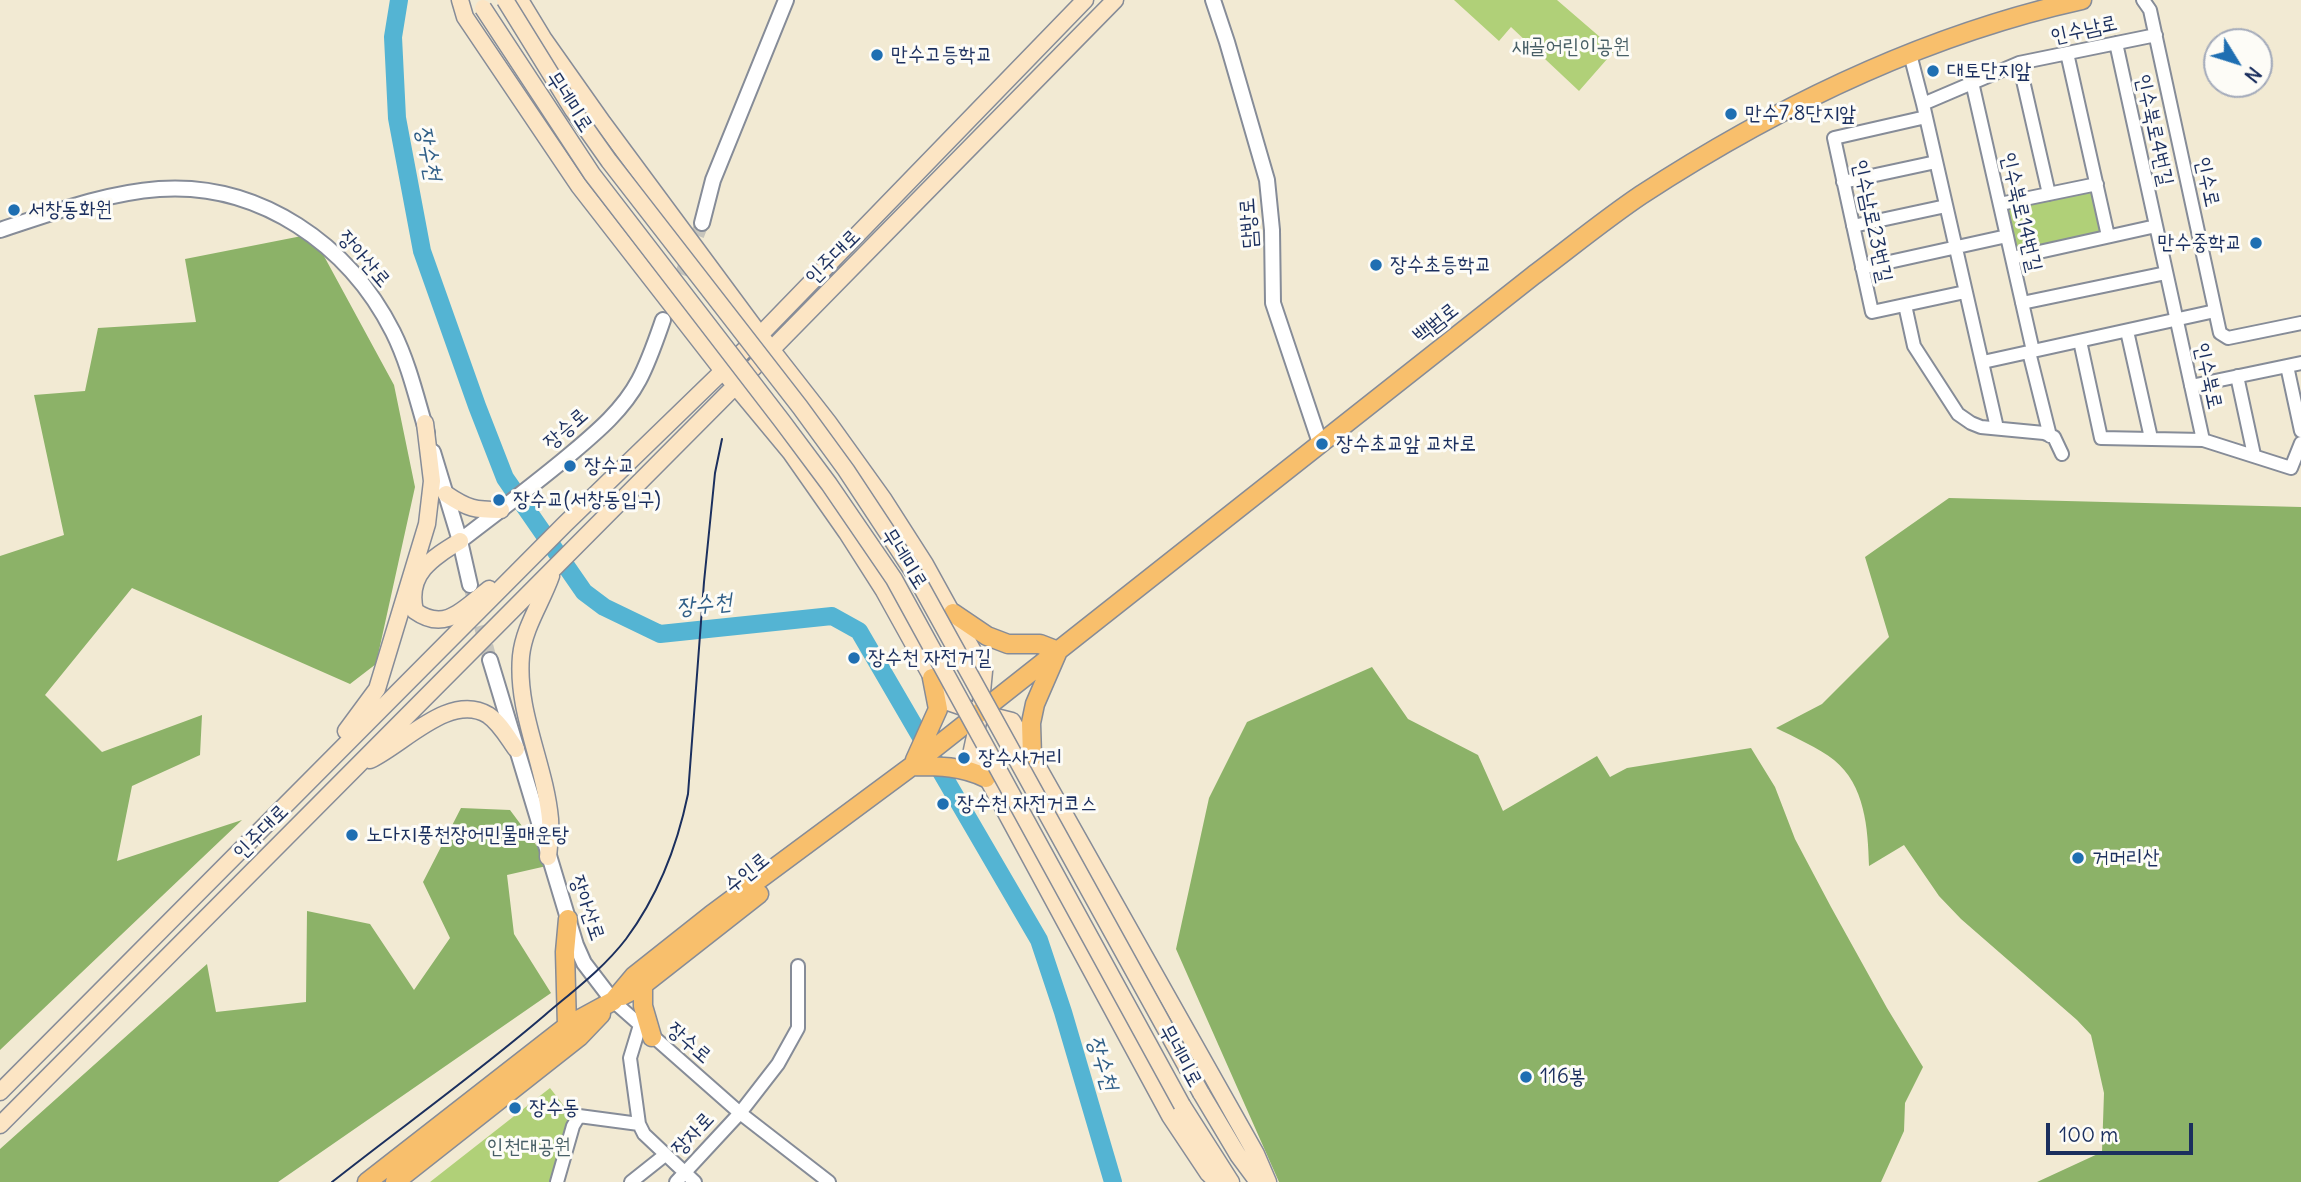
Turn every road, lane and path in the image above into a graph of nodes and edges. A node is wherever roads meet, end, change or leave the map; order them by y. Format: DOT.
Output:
graph roads {
  1 [pos="460,0"];
  2 [pos="505,0"];
  3 [pos="520,0"];
  4 [pos="786,0"];
  5 [pos="1085,0"];
  6 [pos="1115,0"];
  7 [pos="1213,0"];
  8 [pos="2082,0"];
  9 [pos="2143,0"];
  10 [pos="481,4"];
  11 [pos="2156,35"];
  12 [pos="2116,43"];
  13 [pos="2067,53"];
  14 [pos="1910,54"];
  15 [pos="2019,64"];
  16 [pos="1972,82"];
  17 [pos="1923,104"];
  18 [pos="1926,117"];
  19 [pos="1936,162"];
  20 [pos="1843,182"];
  21 [pos="2097,184"];
  22 [pos="2049,194"];
  23 [pos="2000,204"];
  24 [pos="1946,206"];
  25 [pos="702,223"];
  26 [pos="1853,226"];
  27 [pos="2156,226"];
  28 [pos="0,230"];
  29 [pos="2007,236"];
  30 [pos="2108,236"];
  31 [pos="1955,247"];
  32 [pos="2012,258"];
  33 [pos="1862,268"];
  34 [pos="2166,273"];
  35 [pos="1965,292"];
  36 [pos="2022,303"];
  37 [pos="1905,305"];
  38 [pos="2215,311"];
  39 [pos="663,320"];
  40 [pos="2176,320"];
  41 [pos="2301,323"];
  42 [pos="2127,331"];
  43 [pos="760,335"];
  44 [pos="2080,341"];
  45 [pos="772,349"];
  46 [pos="2031,352"];
  47 [pos="1983,362"];
  48 [pos="2301,363"];
  49 [pos="2287,366"];
  50 [pos="723,371"];
  51 [pos="2237,376"];
  52 [pos="735,385"];
  53 [pos="2191,386"];
  54 [pos="425,423"];
  55 [pos="1997,428"];
  56 [pos="2301,431"];
  57 [pos="2050,436"];
  58 [pos="2151,438"];
  59 [pos="2203,440"];
  60 [pos="1320,443"];
  61 [pos="2301,443"];
  62 [pos="2062,454"];
  63 [pos="2254,455"];
  64 [pos="446,494"];
  65 [pos="505,507"];
  66 [pos="460,541"];
  67 [pos="538,551"];
  68 [pos="553,570"];
  69 [pos="470,585"];
  70 [pos="953,613"];
  71 [pos="1058,651"];
  72 [pos="490,660"];
  73 [pos="932,678"];
  74 [pos="980,713"];
  75 [pos="516,750"];
  76 [pos="1032,757"];
  77 [pos="358,765"];
  78 [pos="907,769"];
  79 [pos="979,774"];
  80 [pos="279,811"];
  81 [pos="548,857"];
  82 [pos="568,919"];
  83 [pos="797,966"];
  84 [pos="643,985"];
  85 [pos="613,1001"];
  86 [pos="567,1026"];
  87 [pos="646,1031"];
  88 [pos="0,1092"];
  89 [pos="740,1113"];
  90 [pos="639,1124"];
  91 [pos="0,1125"];
  92 [pos="665,1155"];
  93 [pos="680,1178"];
  94 [pos="367,1182"];
  95 [pos="395,1182"];
  96 [pos="557,1182"];
  97 [pos="631,1182"];
  98 [pos="695,1182"];
  99 [pos="829,1182"];
  100 [pos="1217,1182"];
  101 [pos="1231,1182"];
  102 [pos="1258,1182"];
  103 [pos="1268,1182"];
  1 -- 50 [label="main road"];
  2 -- 102 [label="main road, 무네미로, bridge"];
  3 -- 43 [label="main road"];
  4 -- 25 [label="street"];
  5 -- 43 [label="main road, 인주대로"];
  6 -- 45 [label="main road, 인주대로"];
  7 -- 60 [label="street, 담방로"];
  8 -- 14 [label="main road, 백범로"];
  9 -- 11 [label="street, 인수로"];
  10 -- 101 [label="main road, 무네미로, bridge"];
  11 -- 12 [label="street, 인수남로"];
  11 -- 38 [label="street, 인수로"];
  12 -- 13 [label="street, 인수남로"];
  12 -- 27 [label="street, 인수북로4번길"];
  13 -- 15 [label="street, 인수남로"];
  13 -- 21 [label="street"];
  14 -- 17 [label="street"];
  14 -- 60 [label="main road, 백범로"];
  15 -- 16 [label="street, 인수남로"];
  15 -- 22 [label="street"];
  16 -- 17 [label="street, 인수남로"];
  16 -- 23 [label="street, 인수북로14번길"];
  17 -- 18 [label="street"];
  18 -- 19 [label="street"];
  18 -- 20 [label="street, 인수남로23번길"];
  19 -- 20 [label="street"];
  19 -- 24 [label="street"];
  20 -- 26 [label="street, 인수남로23번길"];
  21 -- 22 [label="street"];
  21 -- 30 [label="street"];
  22 -- 23 [label="street"];
  23 -- 29 [label="street, 인수북로14번길"];
  24 -- 26 [label="street"];
  24 -- 31 [label="street"];
  26 -- 33 [label="street, 인수남로23번길"];
  27 -- 30 [label="street"];
  27 -- 34 [label="street, 인수북로4번길"];
  28 -- 54 [label="street, 장아산로"];
  29 -- 31 [label="street"];
  29 -- 32 [label="street, 인수북로14번길"];
  30 -- 32 [label="street"];
  31 -- 33 [label="street"];
  31 -- 35 [label="street"];
  32 -- 36 [label="street, 인수북로14번길"];
  33 -- 37 [label="street, 인수남로23번길"];
  34 -- 36 [label="street"];
  34 -- 40 [label="street, 인수북로4번길"];
  35 -- 37 [label="street"];
  35 -- 47 [label="street"];
  36 -- 46 [label="street, 인수북로14번길"];
  37 -- 55 [label="street"];
  38 -- 40 [label="street, 인수북로"];
  38 -- 41 [label="street, 인수로"];
  39 -- 65 [label="street, 장승로"];
  40 -- 42 [label="street, 인수북로"];
  40 -- 53 [label="street, 인수북로"];
  42 -- 44 [label="street, 인수북로"];
  42 -- 58 [label="street"];
  43 -- 45 [label="main road"];
  43 -- 50 [label="main road, 인주대로"];
  44 -- 46 [label="street, 인수북로"];
  44 -- 58 [label="street"];
  45 -- 52 [label="main road, 인주대로"];
  45 -- 70 [label="main road"];
  46 -- 47 [label="street, 인수북로"];
  46 -- 57 [label="street"];
  47 -- 55 [label="street"];
  48 -- 49 [label="street"];
  49 -- 51 [label="street"];
  49 -- 56 [label="street"];
  50 -- 52 [label="main road"];
  50 -- 67 [label="main road, 인주대로"];
  51 -- 53 [label="street"];
  51 -- 63 [label="street"];
  52 -- 68 [label="main road, 인주대로"];
  52 -- 73 [label="main road"];
  53 -- 59 [label="street, 인수북로"];
  54 -- 64 [label="street, 장아산로"];
  54 -- 80 [label="main road"];
  55 -- 57 [label="street"];
  57 -- 62 [label="street"];
  58 -- 59 [label="street"];
  59 -- 63 [label="street"];
  60 -- 71 [label="main road, 백범로"];
  61 -- 63 [label="street"];
  64 -- 65 [label="main road"];
  64 -- 66 [label="street, 장아산로"];
  65 -- 66 [label="street, 장승로"];
  66 -- 67 [label="main road"];
  66 -- 69 [label="street, 장아산로"];
  67 -- 80 [label="main road, 인주대로"];
  68 -- 77 [label="main road, 인주대로"];
  68 -- 81 [label="main road"];
  70 -- 71 [label="main road"];
  70 -- 74 [label="main road"];
  71 -- 74 [label="main road, 백범로"];
  71 -- 76 [label="main road"];
  72 -- 75 [label="street, 장아산로"];
  73 -- 74 [label="main road"];
  73 -- 78 [label="main road"];
  74 -- 76 [label="main road"];
  74 -- 78 [label="main road, 수인로"];
  74 -- 79 [label="main road"];
  75 -- 77 [label="main road"];
  75 -- 81 [label="street, 장아산로"];
  76 -- 103 [label="main road"];
  77 -- 91 [label="main road, 인주대로"];
  78 -- 79 [label="main road"];
  78 -- 84 [label="main road, 수인로"];
  78 -- 85 [label="main road, 수인로"];
  79 -- 100 [label="main road"];
  80 -- 88 [label="main road, 인주대로"];
  81 -- 82 [label="street, 장아산로"];
  82 -- 85 [label="street, 장아산로"];
  82 -- 86 [label="main road"];
  83 -- 89 [label="street"];
  84 -- 85 [label="main road, 수인로"];
  84 -- 87 [label="main road"];
  85 -- 86 [label="main road, 수인로"];
  85 -- 87 [label="street, 장수로"];
  85 -- 95 [label="main road, 수인로"];
  86 -- 94 [label="main road, 수인로"];
  87 -- 89 [label="street, 장수로"];
  87 -- 90 [label="street"];
  89 -- 93 [label="street, 장자로"];
  89 -- 99 [label="street, 장수로"];
  90 -- 92 [label="street"];
  90 -- 96 [label="street"];
  92 -- 93 [label="street"];
  92 -- 97 [label="street"];
  93 -- 98 [label="street"];
}
